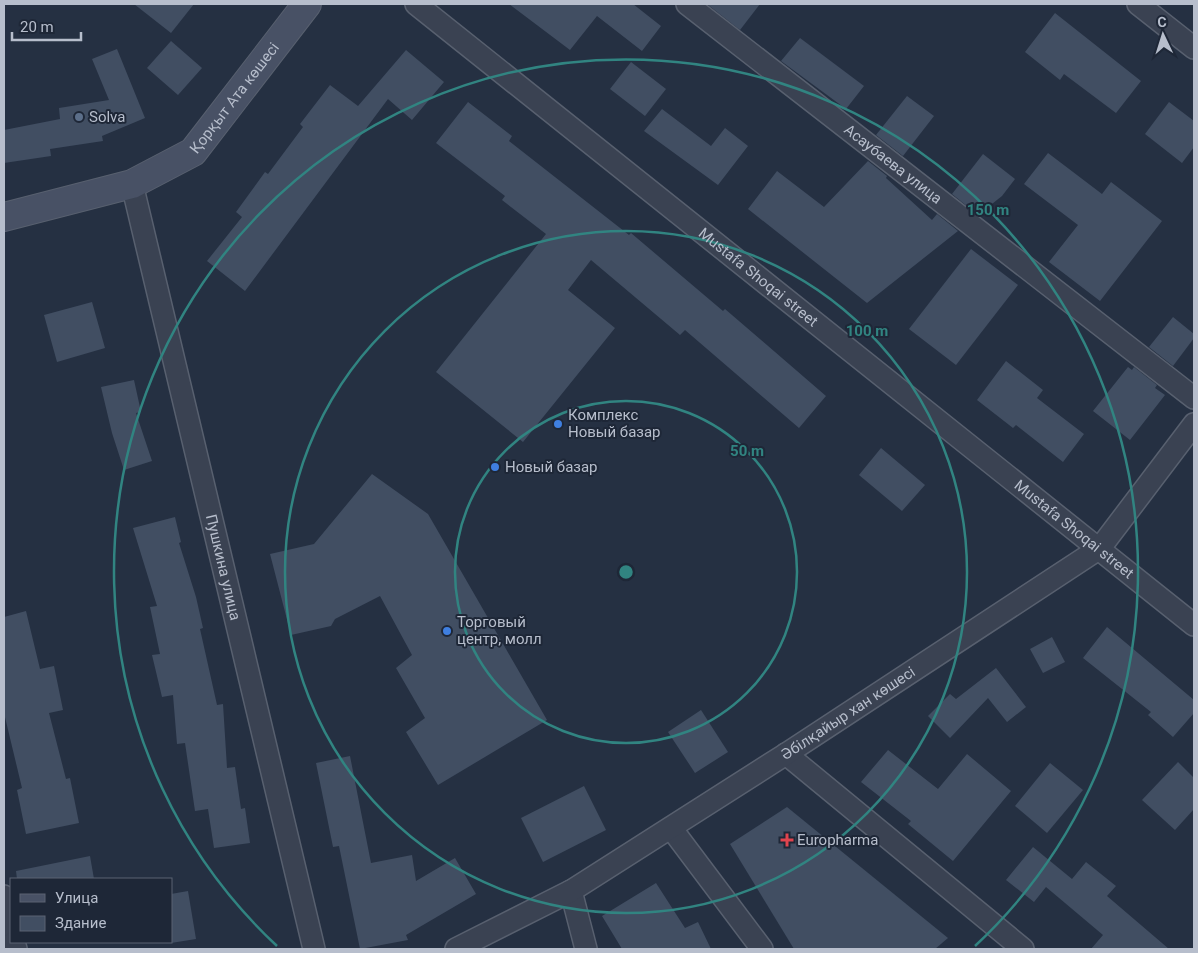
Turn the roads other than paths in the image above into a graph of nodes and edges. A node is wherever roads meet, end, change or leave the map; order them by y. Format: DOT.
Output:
graph roads {
  1 [pos="307,4"];
  2 [pos="416,4"];
  3 [pos="687,4"];
  4 [pos="1138,4"];
  5 [pos="1194,48"];
  6 [pos="132,184"];
  7 [pos="4,217"];
  8 [pos="1194,398"];
  9 [pos="1194,424"];
  10 [pos="1100,548"];
  11 [pos="1194,625"];
  12 [pos="786,754"];
  13 [pos="672,828"];
  14 [pos="571,891"];
  15 [pos="4,896"];
  16 [pos="10,923"];
  17 [pos="314,949"];
  18 [pos="456,949"];
  19 [pos="586,949"];
  20 [pos="762,949"];
  21 [pos="1024,949"];
  1 -- 6 [label="main road, Қорқыт Ата көшесі"];
  2 -- 10 [label="street, Mustafa Shoqai street"];
  3 -- 8 [label="street, Асаубаева улица"];
  4 -- 5 [label="street"];
  6 -- 7 [label="main road, Қорқыт Ата көшесі"];
  6 -- 17 [label="street, Пушкина улица"];
  9 -- 10 [label="street, Әбілқайыр хан көшесі"];
  10 -- 11 [label="street, Mustafa Shoqai street"];
  10 -- 12 [label="street, Әбілқайыр хан көшесі"];
  12 -- 13 [label="street, Әбілқайыр хан көшесі"];
  12 -- 21 [label="street"];
  13 -- 14 [label="street, Әбілқайыр хан көшесі"];
  13 -- 20 [label="street"];
  14 -- 18 [label="street, Әбілқайыр хан көшесі"];
  14 -- 19 [label="street"];
  15 -- 16 [label="street"];
}
